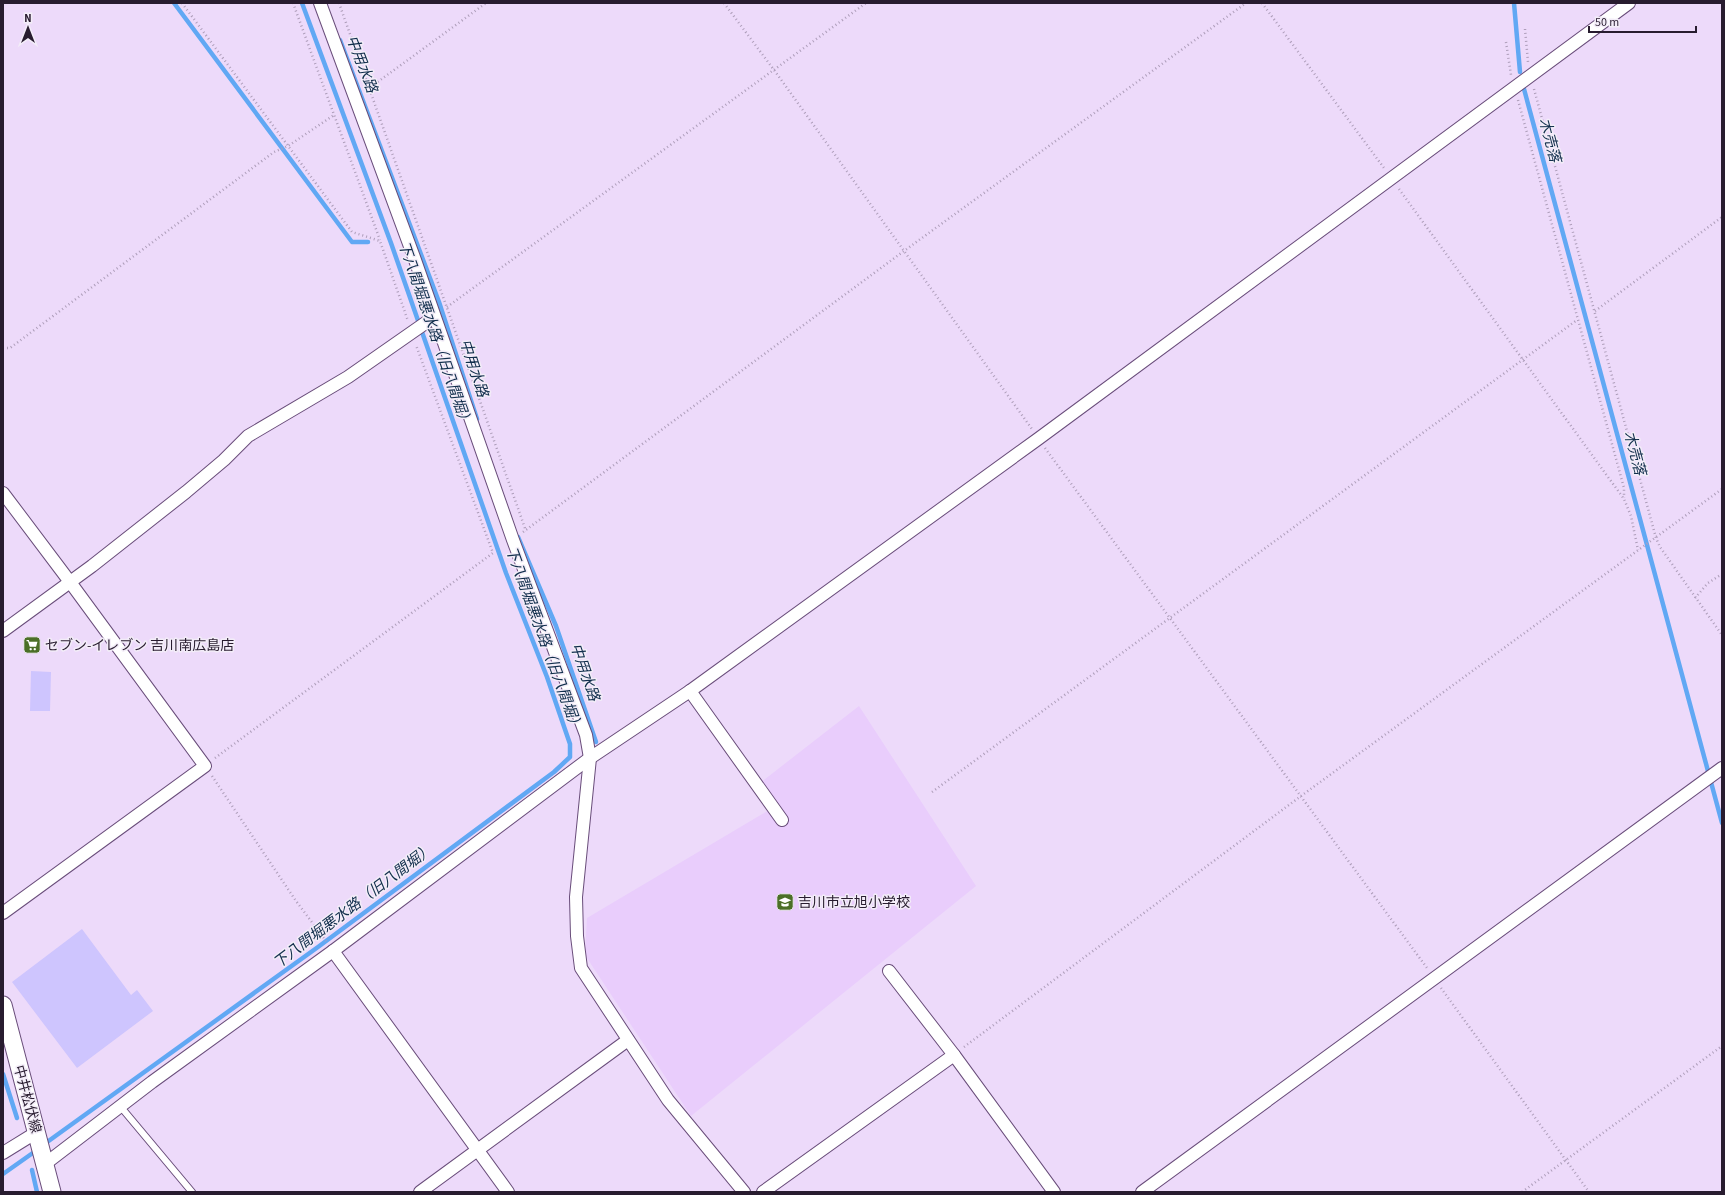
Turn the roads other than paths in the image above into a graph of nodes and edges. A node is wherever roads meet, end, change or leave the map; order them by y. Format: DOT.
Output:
graph roads {
  1 [pos="320,3"];
  2 [pos="1629,3"];
  3 [pos="434,317"];
  4 [pos="3,493"];
  5 [pos="70,582"];
  6 [pos="3,631"];
  7 [pos="690,691"];
  8 [pos="590,758"];
  9 [pos="1722,768"];
  10 [pos="782,820"];
  11 [pos="3,913"];
  12 [pos="333,951"];
  13 [pos="889,971"];
  14 [pos="3,1005"];
  15 [pos="628,1040"];
  16 [pos="954,1055"];
  17 [pos="120,1106"];
  18 [pos="37,1132"];
  19 [pos="478,1150"];
  20 [pos="3,1153"];
  21 [pos="45,1164"];
  22 [pos="52,1192"];
  23 [pos="192,1192"];
  24 [pos="420,1192"];
  25 [pos="508,1192"];
  26 [pos="744,1192"];
  27 [pos="763,1192"];
  28 [pos="1054,1192"];
  29 [pos="1142,1192"];
  1 -- 3 [label="street"];
  2 -- 7 [label="street"];
  3 -- 5 [label="street"];
  3 -- 8 [label="street"];
  4 -- 5 [label="street"];
  5 -- 6 [label="street"];
  5 -- 11 [label="street"];
  7 -- 8 [label="street"];
  7 -- 10 [label="street"];
  8 -- 12 [label="street"];
  8 -- 15 [label="street"];
  9 -- 29 [label="street"];
  12 -- 17 [label="street"];
  12 -- 19 [label="street"];
  13 -- 16 [label="street"];
  14 -- 18 [label="main road, 中井松伏線"];
  15 -- 19 [label="street"];
  15 -- 26 [label="street"];
  16 -- 27 [label="street"];
  16 -- 28 [label="street"];
  17 -- 21 [label="street"];
  17 -- 23 [label="lane"];
  18 -- 20 [label="street"];
  18 -- 21 [label="main road, 中井松伏線"];
  19 -- 24 [label="street"];
  19 -- 25 [label="street"];
  21 -- 22 [label="main road, 中井松伏線"];
}
